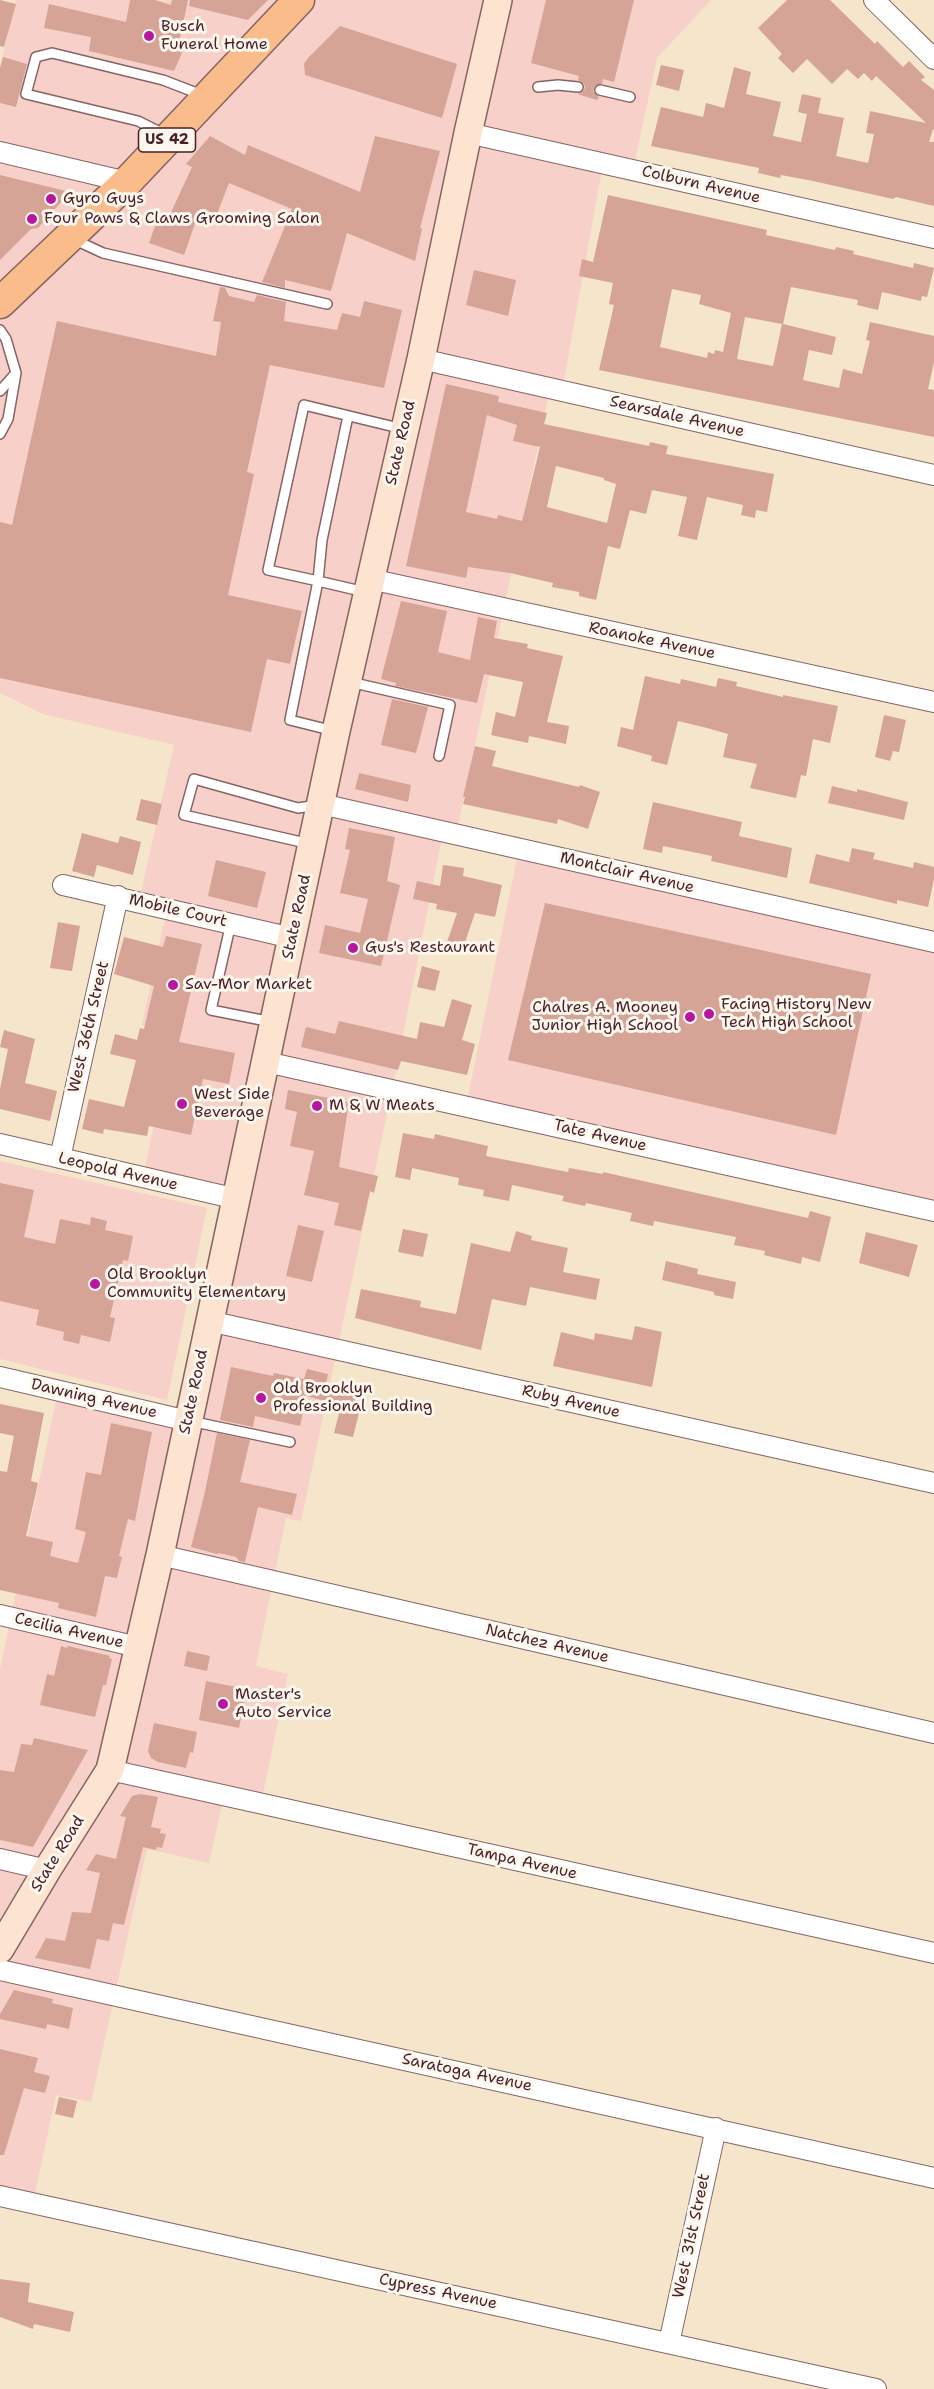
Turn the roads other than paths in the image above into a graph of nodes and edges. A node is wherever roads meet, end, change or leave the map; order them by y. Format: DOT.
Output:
graph roads {
  1 [pos="300,0"];
  2 [pos="498,0"];
  3 [pos="874,0"];
  4 [pos="934,59"];
  5 [pos="538,87"];
  6 [pos="578,87"];
  7 [pos="600,90"];
  8 [pos="207,97"];
  9 [pos="630,97"];
  10 [pos="468,133"];
  11 [pos="170,137"];
  12 [pos="0,152"];
  13 [pos="128,182"];
  14 [pos="934,237"];
  15 [pos="70,238"];
  16 [pos="0,303"];
  17 [pos="327,304"];
  18 [pos="0,330"];
  19 [pos="421,359"];
  20 [pos="16,373"];
  21 [pos="0,391"];
  22 [pos="348,416"];
  23 [pos="404,430"];
  24 [pos="0,434"];
  25 [pos="934,475"];
  26 [pos="318,581"];
  27 [pos="368,586"];
  28 [pos="348,681"];
  29 [pos="934,702"];
  30 [pos="336,731"];
  31 [pos="439,756"];
  32 [pos="321,804"];
  33 [pos="312,845"];
  34 [pos="63,885"];
  35 [pos="118,896"];
  36 [pos="231,923"];
  37 [pos="292,938"];
  38 [pos="934,942"];
  39 [pos="274,1023"];
  40 [pos="266,1062"];
  41 [pos="0,1144"];
  42 [pos="60,1158"];
  43 [pos="237,1199"];
  44 [pos="934,1210"];
  45 [pos="209,1321"];
  46 [pos="0,1377"];
  47 [pos="188,1421"];
  48 [pos="291,1442"];
  49 [pos="934,1483"];
  50 [pos="160,1555"];
  51 [pos="0,1615"];
  52 [pos="138,1647"];
  53 [pos="934,1733"];
  54 [pos="110,1770"];
  55 [pos="0,1859"];
  56 [pos="47,1869"];
  57 [pos="0,1949"];
  58 [pos="934,1953"];
  59 [pos="0,1970"];
  60 [pos="716,2128"];
  61 [pos="934,2178"];
  62 [pos="0,2196"];
  63 [pos="669,2343"];
  64 [pos="876,2389"];
  1 -- 8 [label="main road, US 42"];
  2 -- 10 [label="main road, State Road"];
  3 -- 4 [label="street"];
  5 -- 6 [label="lane"];
  7 -- 9 [label="lane"];
  8 -- 11 [label="main road, US 42"];
  8 -- 11 [label="lane"];
  10 -- 14 [label="street, Colburn Avenue"];
  10 -- 19 [label="main road, State Road"];
  11 -- 13 [label="main road, US 42"];
  12 -- 13 [label="street"];
  13 -- 15 [label="main road, US 42"];
  15 -- 16 [label="main road, US 42"];
  15 -- 17 [label="lane"];
  18 -- 20 [label="lane"];
  19 -- 23 [label="main road, State Road"];
  19 -- 25 [label="street, Searsdale Avenue"];
  20 -- 21 [label="lane"];
  20 -- 24 [label="lane"];
  22 -- 23 [label="lane"];
  22 -- 26 [label="lane"];
  22 -- 26 [label="lane"];
  23 -- 27 [label="main road, State Road"];
  26 -- 27 [label="lane"];
  26 -- 30 [label="lane"];
  27 -- 28 [label="main road, State Road"];
  27 -- 29 [label="street, Roanoke Avenue"];
  28 -- 30 [label="main road, State Road"];
  28 -- 31 [label="lane"];
  30 -- 32 [label="main road, State Road"];
  32 -- 33 [label="main road, State Road"];
  32 -- 33 [label="lane"];
  32 -- 38 [label="street, Montclair Avenue"];
  33 -- 37 [label="main road, State Road"];
  34 -- 35 [label="street, Mobile Court"];
  35 -- 36 [label="street, Mobile Court"];
  35 -- 42 [label="street, West 36th Street"];
  36 -- 37 [label="street, Mobile Court"];
  36 -- 39 [label="lane"];
  37 -- 39 [label="main road, State Road"];
  39 -- 40 [label="main road, State Road"];
  40 -- 43 [label="main road, State Road"];
  40 -- 44 [label="street, Tate Avenue"];
  41 -- 42 [label="street, Leopold Avenue"];
  42 -- 43 [label="street, Leopold Avenue"];
  43 -- 45 [label="main road, State Road"];
  45 -- 47 [label="main road, State Road"];
  45 -- 49 [label="street, Ruby Avenue"];
  46 -- 47 [label="street, Dawning Avenue"];
  47 -- 48 [label="lane"];
  47 -- 50 [label="main road, State Road"];
  50 -- 52 [label="main road, State Road"];
  50 -- 53 [label="street, Natchez Avenue"];
  51 -- 52 [label="street, Cecilia Avenue"];
  52 -- 54 [label="main road, State Road"];
  54 -- 56 [label="main road, State Road"];
  54 -- 58 [label="street, Tampa Avenue"];
  55 -- 56 [label="street"];
  56 -- 57 [label="main road, State Road"];
  59 -- 60 [label="street, Saratoga Avenue"];
  60 -- 61 [label="street, Saratoga Avenue"];
  60 -- 63 [label="street, West 31st Street"];
  62 -- 63 [label="street, Cypress Avenue"];
  63 -- 64 [label="street, Cypress Avenue"];
}
